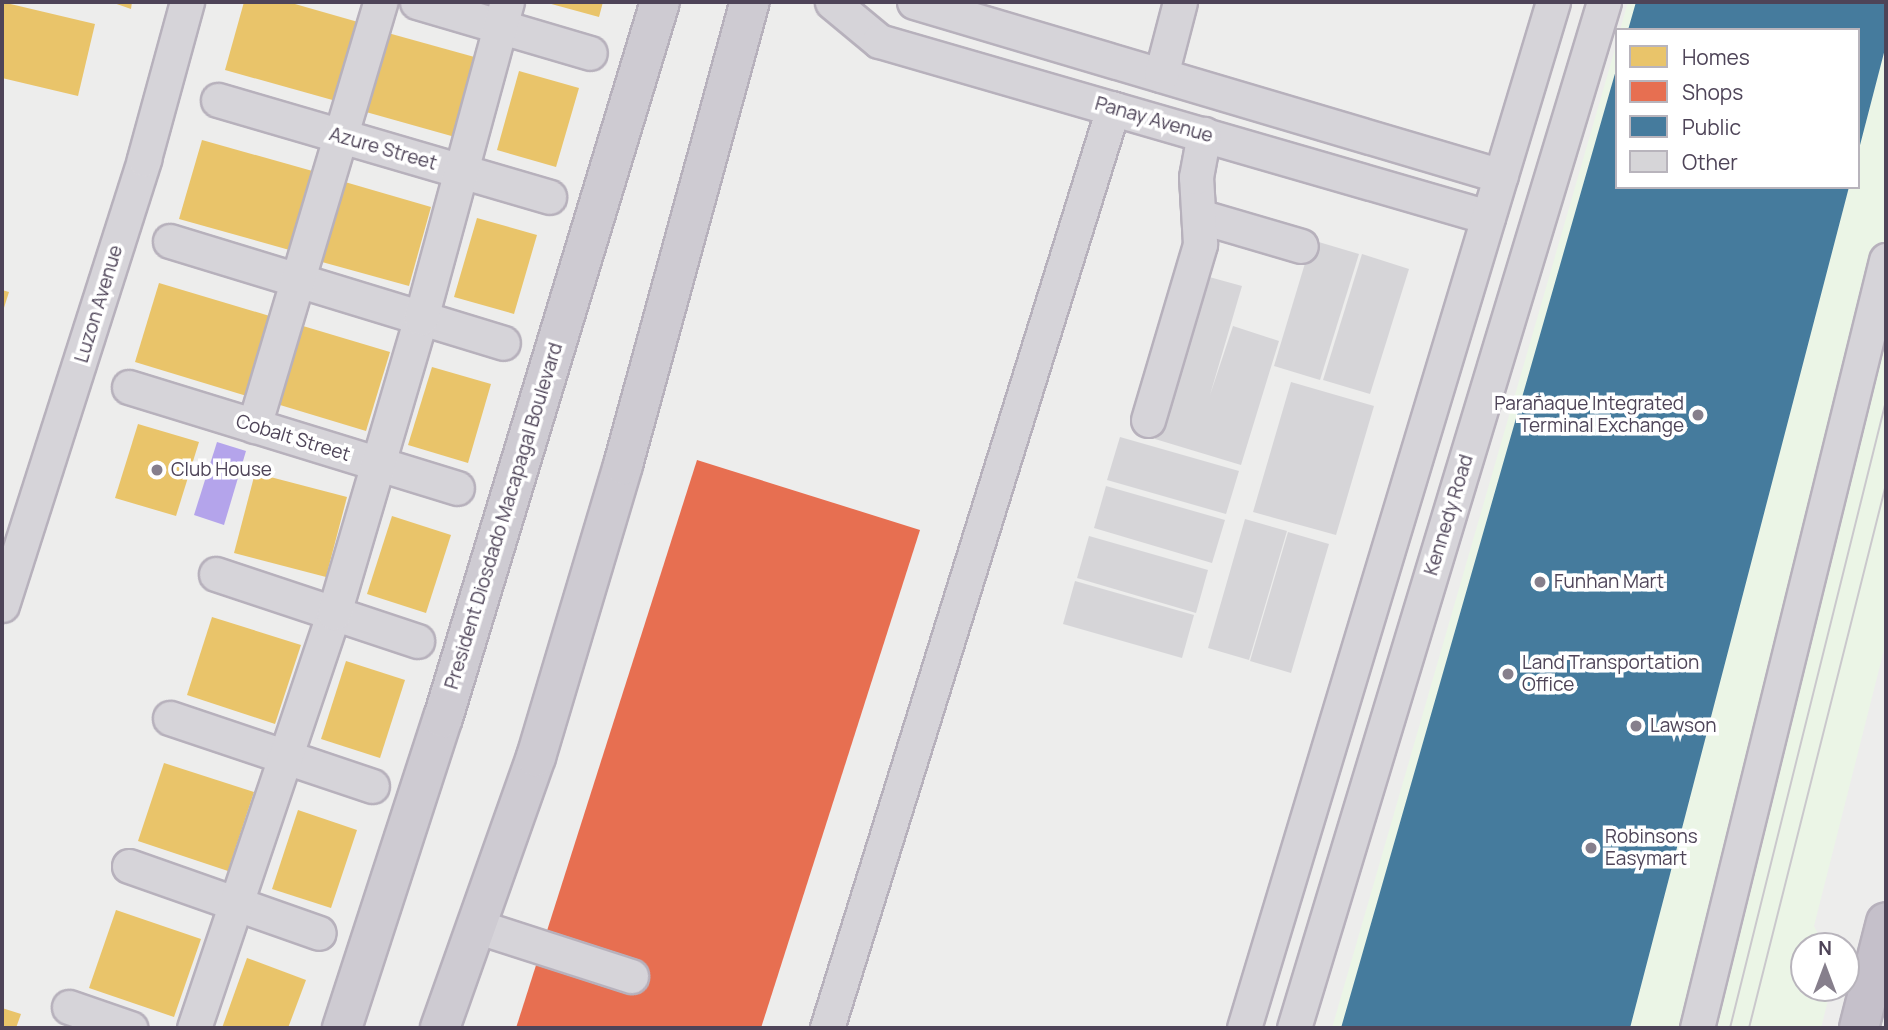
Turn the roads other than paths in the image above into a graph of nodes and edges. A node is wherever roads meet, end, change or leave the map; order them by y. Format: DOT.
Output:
graph roads {
  1 [pos="187,2"];
  2 [pos="380,2"];
  3 [pos="417,2"];
  4 [pos="660,2"];
  5 [pos="750,2"];
  6 [pos="832,2"];
  7 [pos="914,2"];
  8 [pos="1181,2"];
  9 [pos="1553,2"];
  10 [pos="1604,2"];
  11 [pos="504,14"];
  12 [pos="590,53"];
  13 [pos="1161,75"];
  14 [pos="218,100"];
  15 [pos="1113,108"];
  16 [pos="1204,134"];
  17 [pos="342,137"];
  18 [pos="462,172"];
  19 [pos="1501,176"];
  20 [pos="549,197"];
  21 [pos="1199,216"];
  22 [pos="1488,216"];
  23 [pos="170,241"];
  24 [pos="1301,246"];
  25 [pos="1886,260"];
  26 [pos="298,280"];
  27 [pos="421,318"];
  28 [pos="503,343"];
  29 [pos="129,387"];
  30 [pos="1148,420"];
  31 [pos="254,426"];
  32 [pos="377,464"];
  33 [pos="457,488"];
  34 [pos="216,574"];
  35 [pos="2,605"];
  36 [pos="334,613"];
  37 [pos="417,641"];
  38 [pos="170,718"];
  39 [pos="286,759"];
  40 [pos="372,786"];
  41 [pos="129,866"];
  42 [pos="237,904"];
  43 [pos="1886,922"];
  44 [pos="476,926"];
  45 [pos="319,933"];
  46 [pos="631,976"];
  47 [pos="69,1007"];
  48 [pos="1248,1013"];
  49 [pos="1296,1021"];
  50 [pos="130,1028"];
  51 [pos="194,1028"];
  52 [pos="342,1028"];
  53 [pos="440,1028"];
  54 [pos="827,1028"];
  55 [pos="1697,1028"];
  56 [pos="1859,1028"];
  1 -- 35 [label="street, Luzon Avenue"];
  2 -- 17 [label="street"];
  3 -- 11 [label="street"];
  4 -- 52 [label="main road, President Diosdado Macapagal Boulevard"];
  5 -- 44 [label="main road"];
  6 -- 15 [label="street, Panay Avenue"];
  7 -- 13 [label="street"];
  8 -- 13 [label="street"];
  9 -- 19 [label="street"];
  10 -- 49 [label="street, Kennedy Road"];
  11 -- 12 [label="street"];
  11 -- 18 [label="street"];
  13 -- 19 [label="street"];
  14 -- 17 [label="street, Azure Street"];
  15 -- 16 [label="street, Panay Avenue"];
  15 -- 54 [label="street"];
  16 -- 21 [label="street"];
  16 -- 22 [label="street, Panay Avenue"];
  17 -- 18 [label="street, Azure Street"];
  17 -- 26 [label="street"];
  18 -- 20 [label="street, Azure Street"];
  18 -- 27 [label="street"];
  19 -- 22 [label="street"];
  21 -- 24 [label="street"];
  21 -- 30 [label="street"];
  22 -- 48 [label="street"];
  23 -- 26 [label="street"];
  25 -- 55 [label="street"];
  26 -- 27 [label="street"];
  26 -- 31 [label="street"];
  27 -- 28 [label="street"];
  27 -- 32 [label="street"];
  29 -- 31 [label="street, Cobalt Street"];
  31 -- 32 [label="street, Cobalt Street"];
  32 -- 33 [label="street, Cobalt Street"];
  32 -- 36 [label="street"];
  34 -- 36 [label="street"];
  36 -- 37 [label="street"];
  36 -- 39 [label="street"];
  38 -- 39 [label="street"];
  39 -- 40 [label="street"];
  39 -- 42 [label="street"];
  41 -- 42 [label="street"];
  42 -- 45 [label="street"];
  42 -- 51 [label="street"];
  43 -- 56 [label="highway"];
  44 -- 46 [label="street"];
  44 -- 53 [label="main road"];
  47 -- 50 [label="street"];
  48 -- 49 [label="street"];
}
